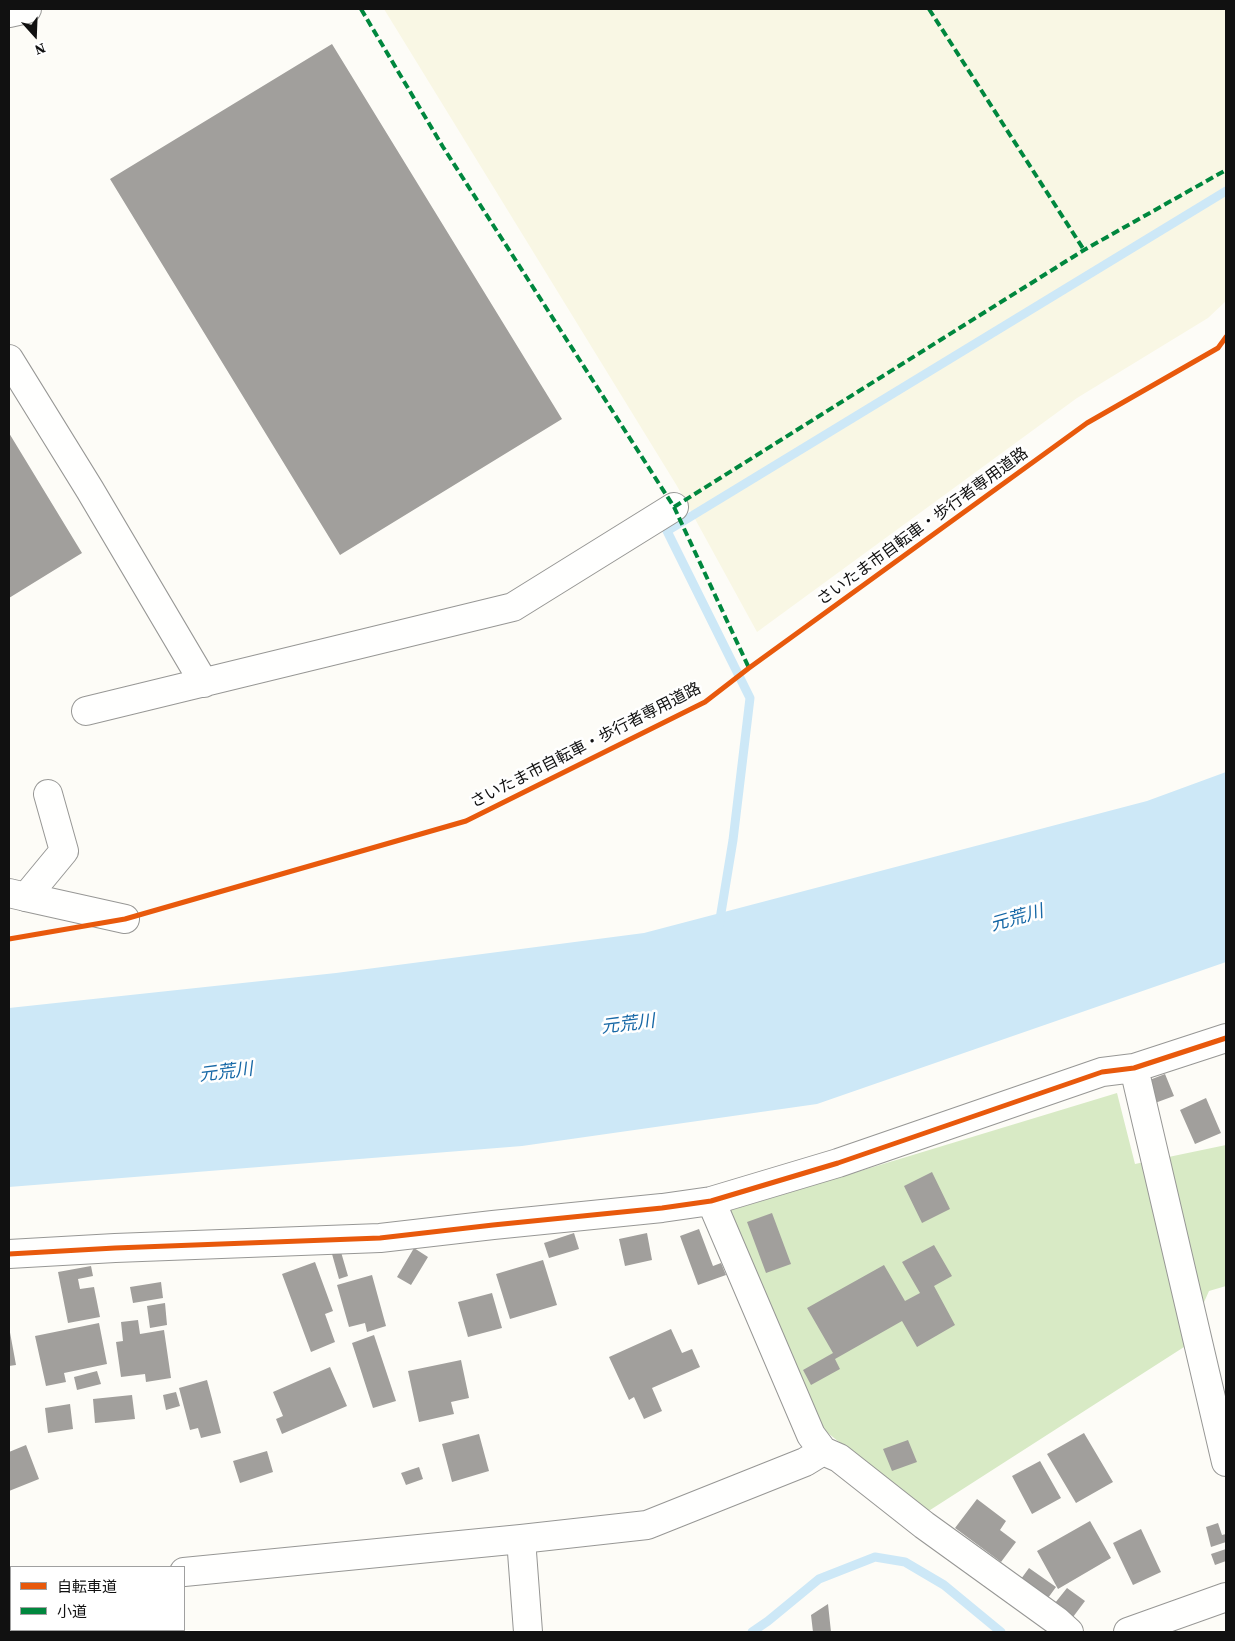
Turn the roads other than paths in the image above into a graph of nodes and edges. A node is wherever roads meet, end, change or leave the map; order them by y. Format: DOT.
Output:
graph roads {
  1 [pos="27,9"];
  2 [pos="9,13"];
  3 [pos="9,358"];
  4 [pos="674,507"];
  5 [pos="204,683"];
  6 [pos="86,711"];
  7 [pos="48,794"];
  8 [pos="18,895"];
  9 [pos="125,919"];
  10 [pos="1226,1038"];
  11 [pos="1134,1068"];
  12 [pos="711,1201"];
  13 [pos="9,1254"];
  14 [pos="823,1451"];
  15 [pos="1226,1462"];
  16 [pos="521,1539"];
  17 [pos="185,1572"];
  18 [pos="1226,1597"];
  19 [pos="528,1632"];
  20 [pos="1069,1632"];
  21 [pos="1128,1632"];
  1 -- 2 [label="street"];
  3 -- 5 [label="street"];
  4 -- 5 [label="street"];
  5 -- 6 [label="street"];
  7 -- 8 [label="street"];
  8 -- 9 [label="street"];
  10 -- 11 [label="street"];
  11 -- 12 [label="street"];
  11 -- 15 [label="street"];
  12 -- 13 [label="street"];
  12 -- 14 [label="street"];
  14 -- 16 [label="street"];
  14 -- 20 [label="street"];
  16 -- 17 [label="street"];
  16 -- 19 [label="street"];
  18 -- 21 [label="street"];
}
